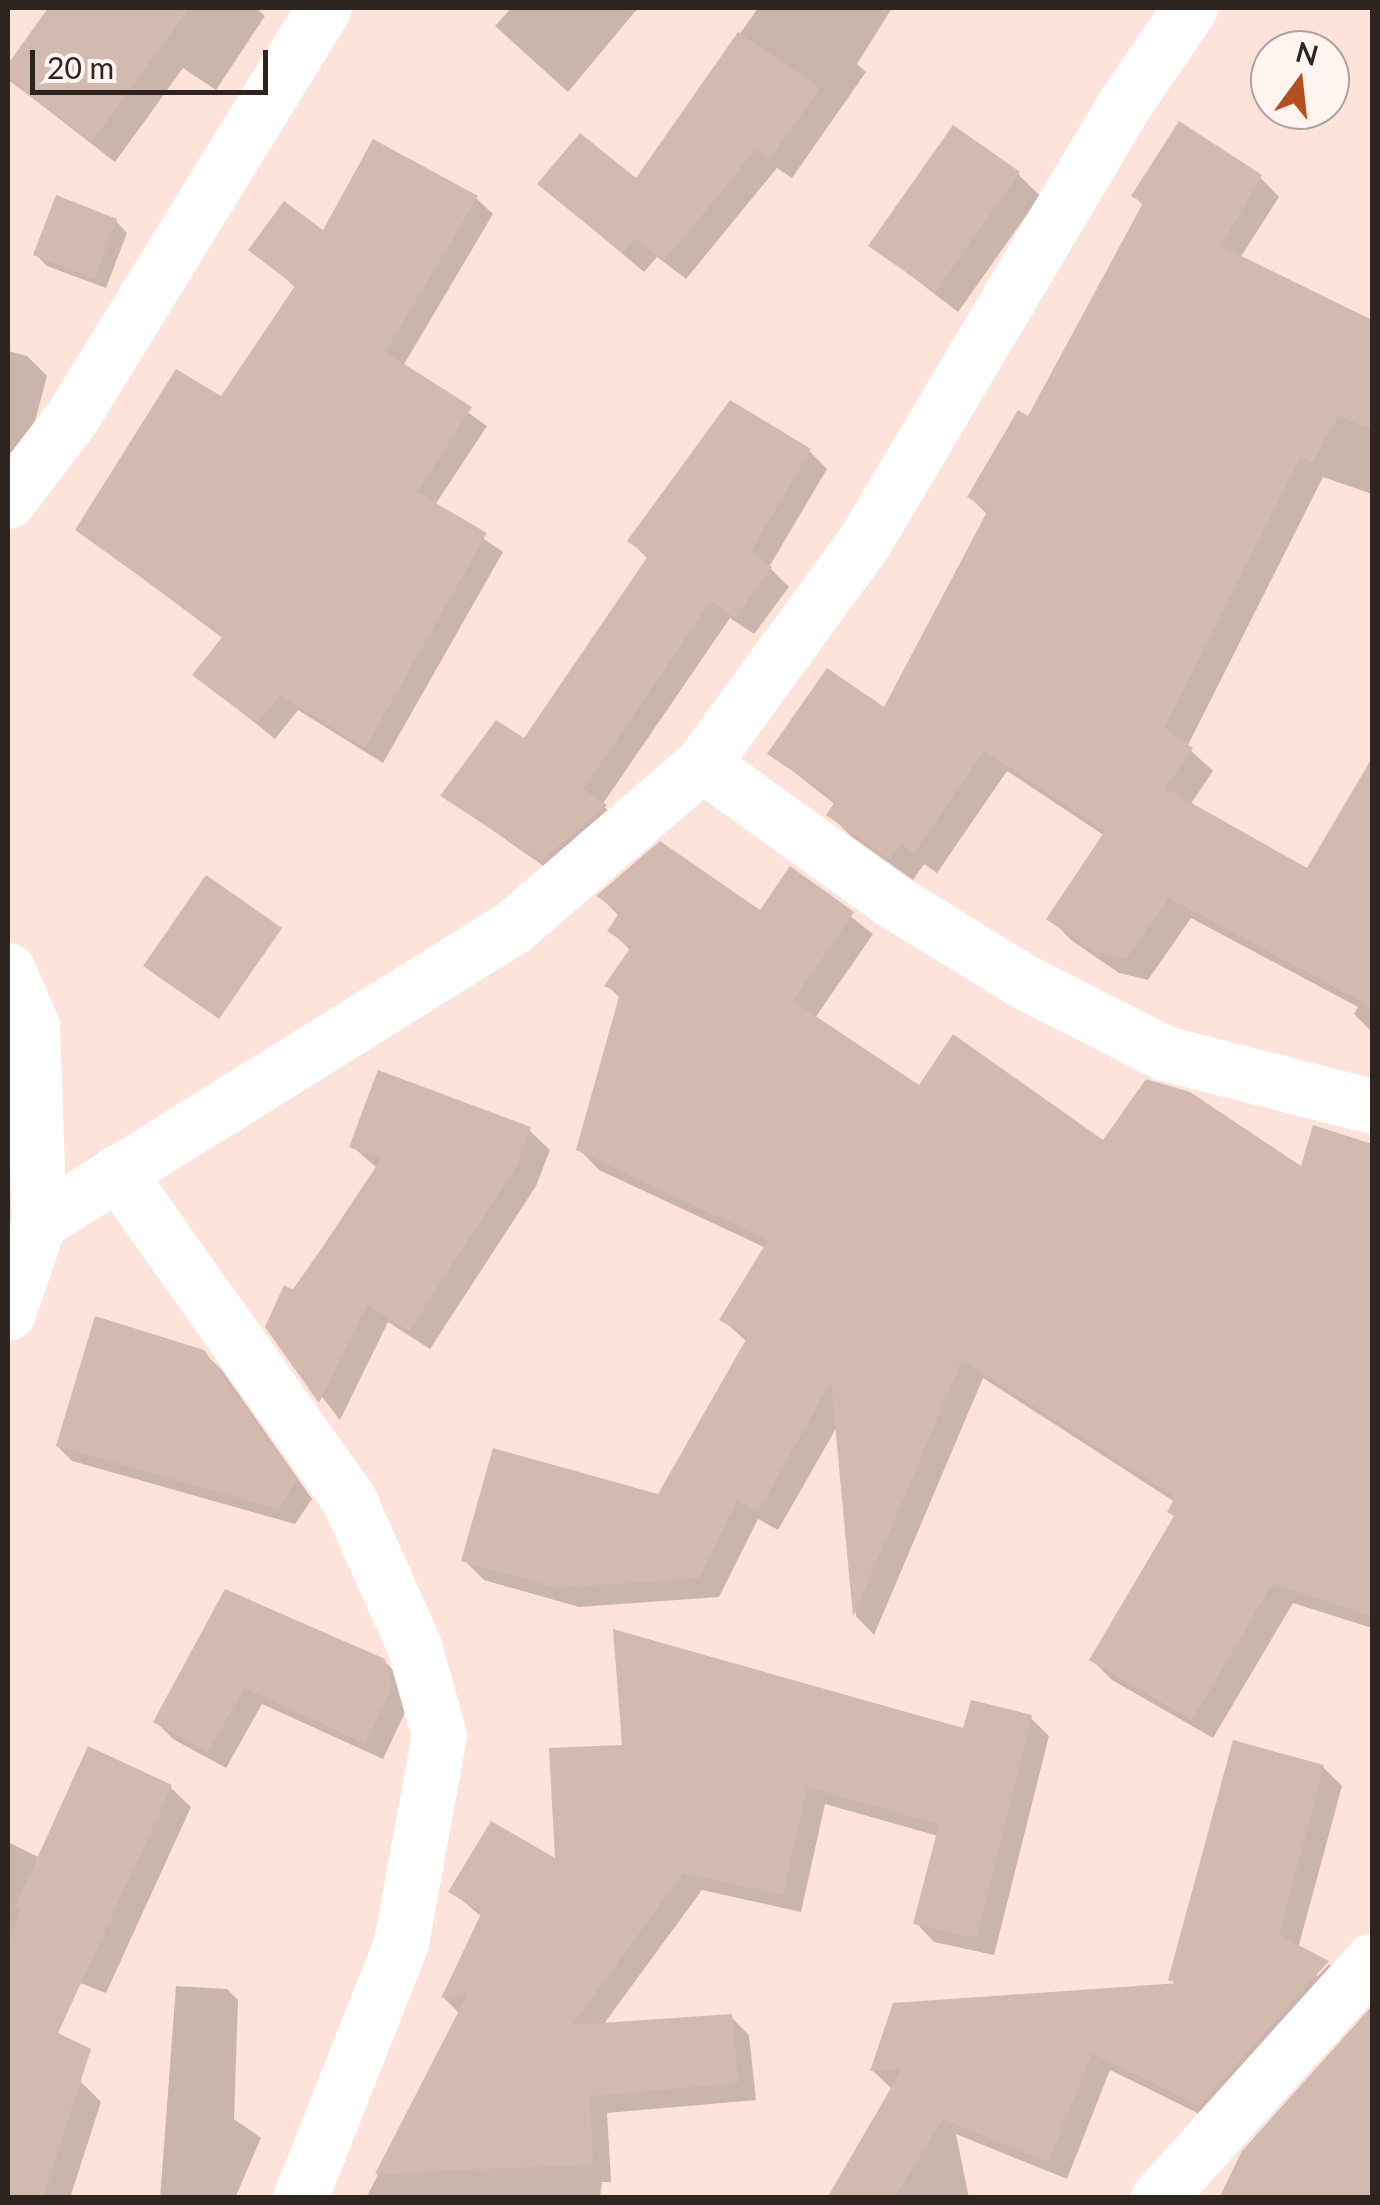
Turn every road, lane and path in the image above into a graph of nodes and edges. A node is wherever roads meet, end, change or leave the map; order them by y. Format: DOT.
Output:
graph roads {
  1 [pos="324,8"];
  2 [pos="1190,8"];
  3 [pos="8,501"];
  4 [pos="702,764"];
  5 [pos="8,970"];
  6 [pos="1372,1106"];
  7 [pos="118,1172"];
  8 [pos="39,1222"];
  9 [pos="8,1313"];
  10 [pos="1372,1960"];
  11 [pos="300,2198"];
  12 [pos="1158,2198"];
  1 -- 3 [label="street"];
  2 -- 4 [label="street"];
  4 -- 6 [label="street"];
  4 -- 7 [label="street"];
  5 -- 8 [label="street"];
  7 -- 8 [label="street"];
  7 -- 11 [label="street"];
  8 -- 9 [label="street"];
  10 -- 12 [label="street"];
}
